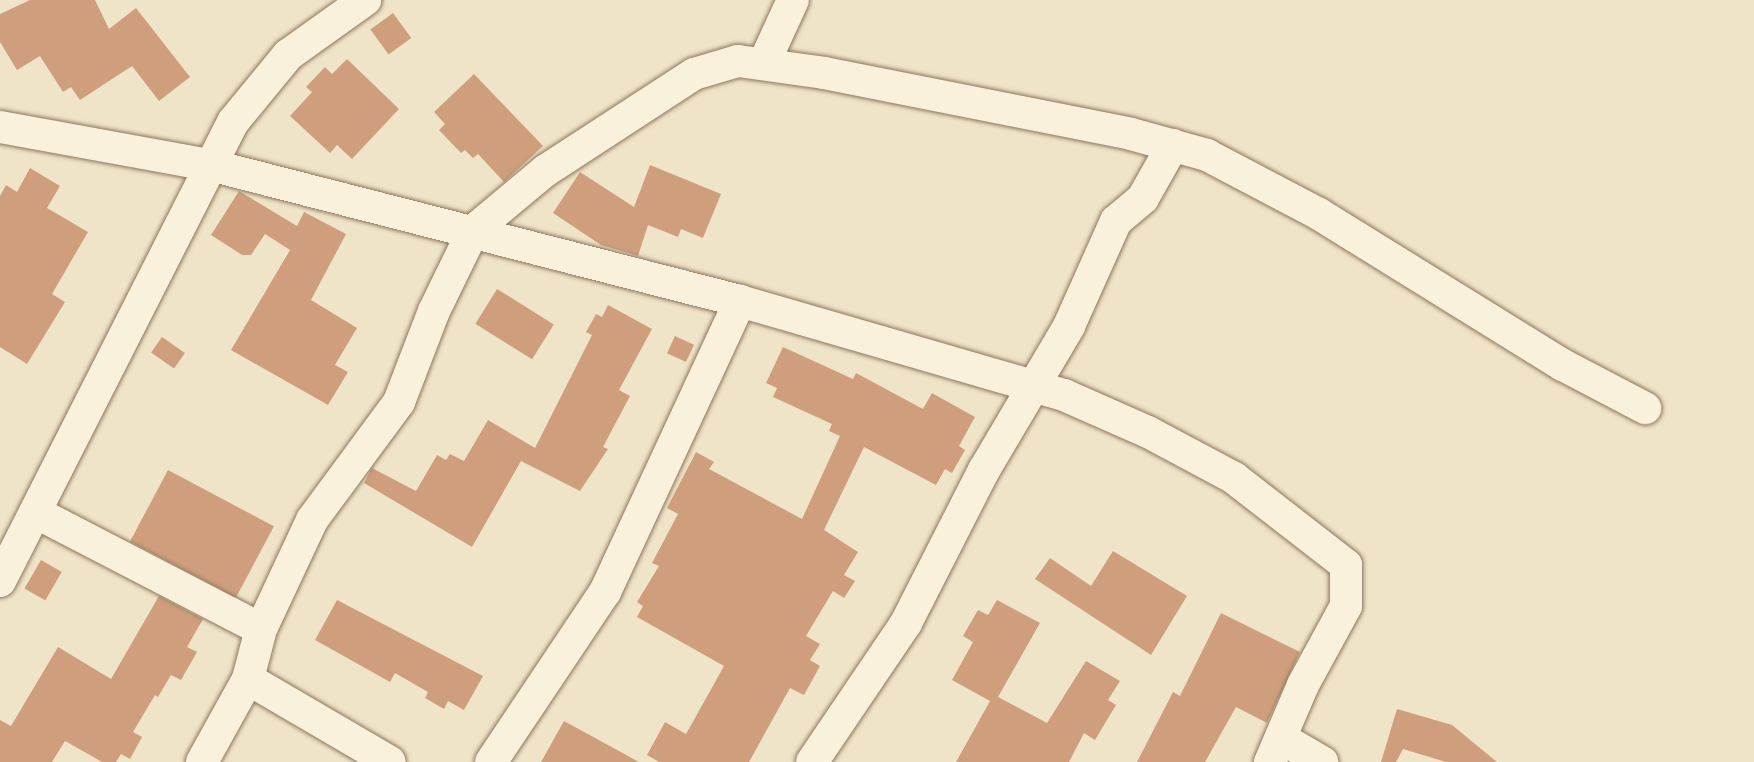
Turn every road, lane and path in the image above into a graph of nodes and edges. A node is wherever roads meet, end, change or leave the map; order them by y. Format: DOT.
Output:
graph roads {
  1 [pos="365,0"];
  2 [pos="793,0"];
  3 [pos="764,63"];
  4 [pos="0,126"];
  5 [pos="1173,145"];
  6 [pos="210,165"];
  7 [pos="473,231"];
  8 [pos="740,301"];
  9 [pos="1034,387"];
  10 [pos="1645,408"];
  11 [pos="35,512"];
  12 [pos="0,581"];
  13 [pos="261,629"];
  14 [pos="248,679"];
  15 [pos="1276,750"];
  16 [pos="202,762"];
  17 [pos="390,762"];
  18 [pos="491,762"];
  19 [pos="812,762"];
  20 [pos="1322,762"];
  1 -- 6 [label="street"];
  2 -- 3 [label="street"];
  3 -- 5 [label="street"];
  3 -- 7 [label="street"];
  4 -- 6 [label="street"];
  5 -- 9 [label="street"];
  5 -- 10 [label="street"];
  6 -- 7 [label="street"];
  6 -- 11 [label="street"];
  7 -- 8 [label="street"];
  7 -- 13 [label="street"];
  8 -- 9 [label="street"];
  8 -- 18 [label="street"];
  9 -- 15 [label="street"];
  9 -- 19 [label="street"];
  11 -- 12 [label="street"];
  11 -- 13 [label="street"];
  13 -- 14 [label="street"];
  14 -- 16 [label="street"];
  14 -- 17 [label="street"];
  15 -- 20 [label="street"];
}
